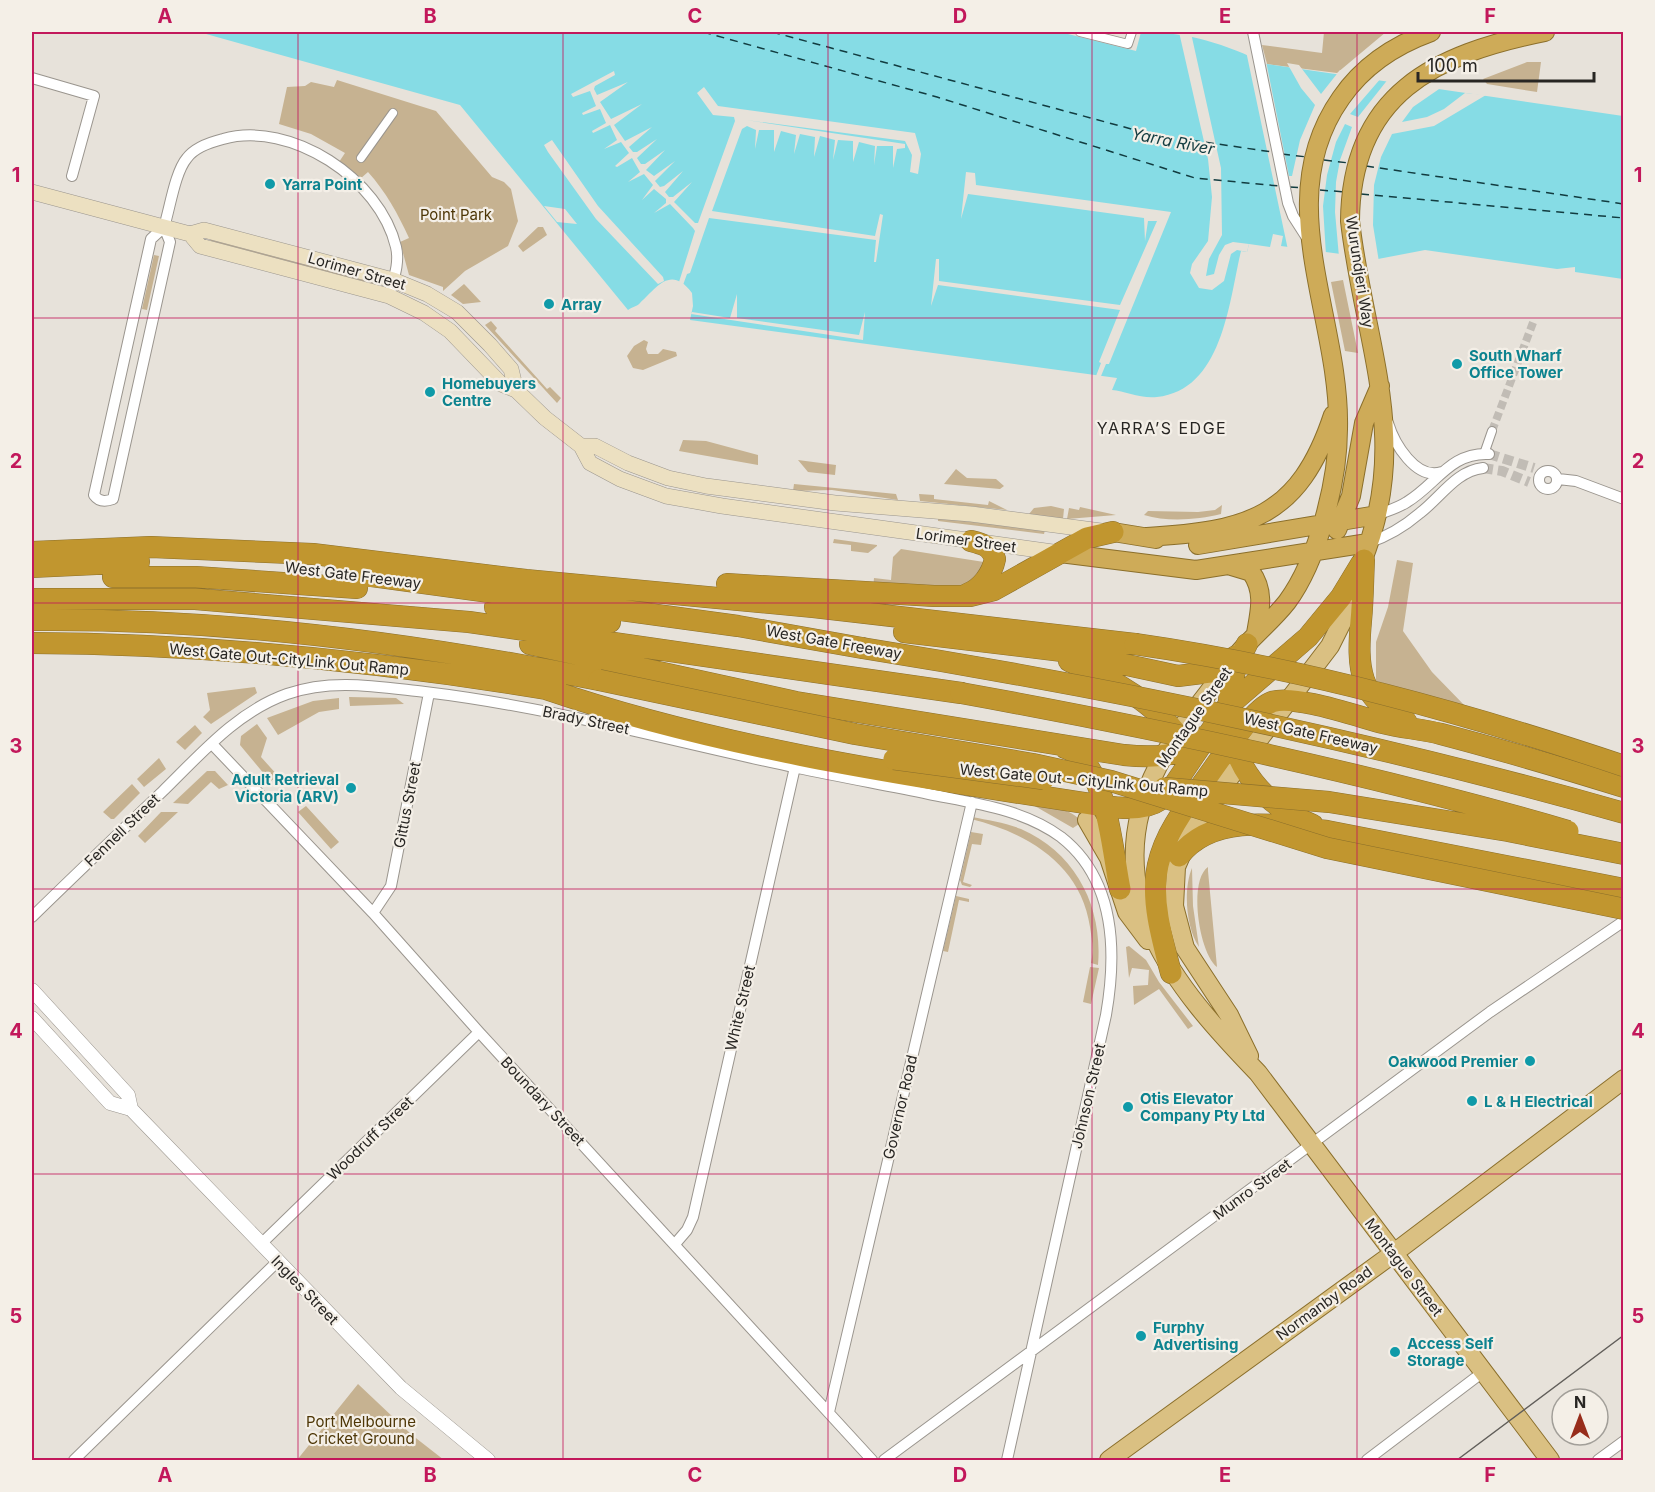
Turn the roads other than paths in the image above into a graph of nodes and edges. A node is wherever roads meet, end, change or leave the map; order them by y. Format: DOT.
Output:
graph roads {
  1 [pos="1080,32"];
  2 [pos="1131,32"];
  3 [pos="1253,32"];
  4 [pos="1431,32"];
  5 [pos="1545,32"];
  6 [pos="32,78"];
  7 [pos="393,113"];
  8 [pos="361,158"];
  9 [pos="72,176"];
  10 [pos="32,192"];
  11 [pos="164,227"];
  12 [pos="190,234"];
  13 [pos="1310,244"];
  14 [pos="393,280"];
  15 [pos="389,296"];
  16 [pos="133,317"];
  17 [pos="152,321"];
  18 [pos="1378,380"];
  19 [pos="1337,388"];
  20 [pos="516,390"];
  21 [pos="115,396"];
  22 [pos="135,400"];
  23 [pos="1384,410"];
  24 [pos="1492,431"];
  25 [pos="581,446"];
  26 [pos="1487,454"];
  27 [pos="1484,468"];
  28 [pos="1534,468"];
  29 [pos="1442,471"];
  30 [pos="1548,471"];
  31 [pos="1558,479"];
  32 [pos="1529,482"];
  33 [pos="1544,488"];
  34 [pos="1623,499"];
  35 [pos="1377,515"];
  36 [pos="1342,522"];
  37 [pos="1321,524"];
  38 [pos="1113,532"];
  39 [pos="1147,537"];
  40 [pos="32,541"];
  41 [pos="971,541"];
  42 [pos="32,552"];
  43 [pos="1312,552"];
  44 [pos="1060,553"];
  45 [pos="1364,555"];
  46 [pos="1228,566"];
  47 [pos="32,567"];
  48 [pos="32,581"];
  49 [pos="700,582"];
  50 [pos="957,597"];
  51 [pos="32,599"];
  52 [pos="331,609"];
  53 [pos="32,620"];
  54 [pos="737,631"];
  55 [pos="32,634"];
  56 [pos="1033,640"];
  57 [pos="32,643"];
  58 [pos="1246,644"];
  59 [pos="465,655"];
  60 [pos="546,689"];
  61 [pos="429,693"];
  62 [pos="1289,700"];
  63 [pos="1227,706"];
  64 [pos="1446,736"];
  65 [pos="1048,743"];
  66 [pos="212,744"];
  67 [pos="1186,747"];
  68 [pos="1236,752"];
  69 [pos="1164,756"];
  70 [pos="1623,766"];
  71 [pos="795,767"];
  72 [pos="1201,786"];
  73 [pos="1623,788"];
  74 [pos="1052,798"];
  75 [pos="972,802"];
  76 [pos="1103,806"];
  77 [pos="1143,807"];
  78 [pos="1623,813"];
  79 [pos="1087,820"];
  80 [pos="1195,823"];
  81 [pos="1336,833"];
  82 [pos="1623,847"];
  83 [pos="1623,854"];
  84 [pos="1179,856"];
  85 [pos="1120,889"];
  86 [pos="1623,889"];
  87 [pos="1623,909"];
  88 [pos="374,913"];
  89 [pos="32,917"];
  90 [pos="1623,921"];
  91 [pos="1167,966"];
  92 [pos="32,990"];
  93 [pos="32,1018"];
  94 [pos="479,1032"];
  95 [pos="75,1039"];
  96 [pos="62,1052"];
  97 [pos="1258,1073"];
  98 [pos="1623,1079"];
  99 [pos="131,1109"];
  100 [pos="1312,1144"];
  101 [pos="261,1244"];
  102 [pos="675,1244"];
  103 [pos="1394,1252"];
  104 [pos="278,1262"];
  105 [pos="1032,1350"];
  106 [pos="1483,1372"];
  107 [pos="829,1412"];
  108 [pos="1623,1441"];
  109 [pos="1007,1460"];
  110 [pos="74,1461"];
  111 [pos="488,1461"];
  112 [pos="872,1461"];
  113 [pos="884,1461"];
  114 [pos="1108,1461"];
  115 [pos="1367,1461"];
  116 [pos="1550,1461"];
  117 [pos="1598,1461"];
  1 -- 2 [label="street"];
  3 -- 13 [label="street"];
  4 -- 13 [label="highway"];
  5 -- 18 [label="highway, Wurundjeri Way"];
  6 -- 9 [label="street"];
  7 -- 8 [label="street"];
  10 -- 11 [label="main road, Lorimer Street"];
  11 -- 12 [label="main road, Lorimer Street"];
  11 -- 14 [label="street"];
  11 -- 16 [label="street"];
  11 -- 17 [label="street"];
  12 -- 14 [label="main road, Lorimer Street"];
  12 -- 15 [label="main road, Lorimer Street"];
  13 -- 19 [label="highway"];
  14 -- 15 [label="street"];
  14 -- 20 [label="main road, Lorimer Street"];
  15 -- 20 [label="main road, Lorimer Street"];
  16 -- 17 [label="street"];
  16 -- 21 [label="street"];
  17 -- 22 [label="street"];
  18 -- 23 [label="highway"];
  18 -- 36 [label="highway"];
  19 -- 37 [label="highway, Montague Street"];
  19 -- 39 [label="highway"];
  20 -- 25 [label="main road, Lorimer Street"];
  21 -- 22 [label="street"];
  21 -- 22 [label="street"];
  23 -- 29 [label="street"];
  23 -- 35 [label="highway"];
  24 -- 26 [label="street"];
  25 -- 38 [label="main road, Lorimer Street"];
  25 -- 41 [label="main road, Lorimer Street"];
  26 -- 29 [label="street"];
  27 -- 45 [label="street"];
  28 -- 30 [label="street"];
  29 -- 35 [label="street"];
  30 -- 31 [label="street"];
  30 -- 33 [label="street"];
  31 -- 33 [label="street"];
  31 -- 34 [label="street"];
  32 -- 33 [label="street"];
  35 -- 36 [label="highway, Lorimer Street"];
  35 -- 45 [label="highway"];
  36 -- 37 [label="highway, Lorimer Street"];
  36 -- 43 [label="highway"];
  37 -- 39 [label="highway, Lorimer Street"];
  37 -- 43 [label="highway, Montague Street"];
  38 -- 39 [label="highway, Lorimer Street"];
  38 -- 44 [label="highway"];
  40 -- 49 [label="highway"];
  41 -- 44 [label="main road, Lorimer Street"];
  41 -- 50 [label="highway"];
  42 -- 56 [label="highway"];
  43 -- 45 [label="highway, Lorimer Street"];
  43 -- 46 [label="highway, Lorimer Street"];
  43 -- 58 [label="highway, Montague Street"];
  44 -- 46 [label="highway, Lorimer Street"];
  44 -- 50 [label="highway"];
  45 -- 62 [label="main road"];
  45 -- 63 [label="highway"];
  45 -- 64 [label="highway"];
  46 -- 58 [label="highway"];
  47 -- 54 [label="highway, West Gate Freeway"];
  48 -- 54 [label="highway"];
  49 -- 50 [label="highway"];
  49 -- 56 [label="highway"];
  51 -- 52 [label="highway, West Gate Freeway"];
  52 -- 65 [label="highway"];
  52 -- 82 [label="highway, West Gate Freeway, bridge"];
  53 -- 59 [label="highway"];
  54 -- 78 [label="highway, West Gate Freeway, bridge"];
  55 -- 59 [label="highway"];
  56 -- 58 [label="highway"];
  56 -- 67 [label="highway"];
  56 -- 70 [label="highway, bridge"];
  57 -- 60 [label="highway, West Gate Out-CityLink Out Ramp"];
  58 -- 63 [label="highway"];
  58 -- 67 [label="main road, Montague Street"];
  59 -- 87 [label="highway, bridge"];
  60 -- 74 [label="highway"];
  60 -- 83 [label="highway, West Gate Out - CityLink Out Ramp, bridge"];
  61 -- 66 [label="street, Brady Street"];
  61 -- 71 [label="street, Brady Street"];
  61 -- 88 [label="street, Gittus Street"];
  62 -- 64 [label="highway"];
  62 -- 68 [label="highway"];
  63 -- 67 [label="highway"];
  63 -- 68 [label="highway"];
  64 -- 73 [label="highway"];
  65 -- 69 [label="highway"];
  65 -- 76 [label="highway"];
  66 -- 88 [label="street, Boundary Street"];
  66 -- 89 [label="street, Fennell Street"];
  67 -- 69 [label="highway"];
  67 -- 72 [label="highway"];
  67 -- 77 [label="highway"];
  68 -- 72 [label="highway"];
  68 -- 80 [label="main road, Montague Street"];
  68 -- 81 [label="highway"];
  69 -- 77 [label="main road, Montague Street"];
  71 -- 75 [label="street, Brady Street"];
  71 -- 102 [label="street, White Street"];
  72 -- 80 [label="highway"];
  72 -- 91 [label="highway"];
  74 -- 76 [label="highway"];
  74 -- 79 [label="highway"];
  75 -- 105 [label="street, Johnson Street"];
  75 -- 107 [label="street, Governor Road"];
  76 -- 77 [label="highway"];
  76 -- 85 [label="highway"];
  77 -- 91 [label="main road, Montague Street"];
  79 -- 85 [label="main road"];
  80 -- 84 [label="main road, Montague Street"];
  81 -- 84 [label="highway"];
  81 -- 86 [label="highway"];
  84 -- 97 [label="main road, Montague Street"];
  85 -- 91 [label="main road"];
  88 -- 94 [label="street, Boundary Street"];
  90 -- 100 [label="street, Munro Street"];
  91 -- 97 [label="main road, Montague Street"];
  92 -- 95 [label="street, Ingles Street"];
  93 -- 96 [label="street, Ingles Street"];
  94 -- 101 [label="street, Woodruff Street"];
  94 -- 102 [label="street, Boundary Street"];
  95 -- 96 [label="street"];
  95 -- 99 [label="street, Ingles Street"];
  96 -- 99 [label="street, Ingles Street"];
  97 -- 100 [label="main road, Montague Street"];
  98 -- 103 [label="main road, Normanby Road"];
  99 -- 101 [label="street, Ingles Street"];
  100 -- 103 [label="main road, Montague Street"];
  100 -- 105 [label="street, Munro Street"];
  101 -- 104 [label="street, Ingles Street"];
  102 -- 107 [label="street, Boundary Street"];
  103 -- 106 [label="main road, Montague Street"];
  103 -- 114 [label="main road, Normanby Road"];
  104 -- 110 [label="street"];
  104 -- 111 [label="street, Ingles Street"];
  105 -- 109 [label="street, Johnson Street"];
  105 -- 113 [label="street, Munro Street"];
  106 -- 115 [label="street"];
  106 -- 116 [label="main road, Montague Street"];
  107 -- 112 [label="street, Boundary Street"];
  108 -- 117 [label="street"];
}
